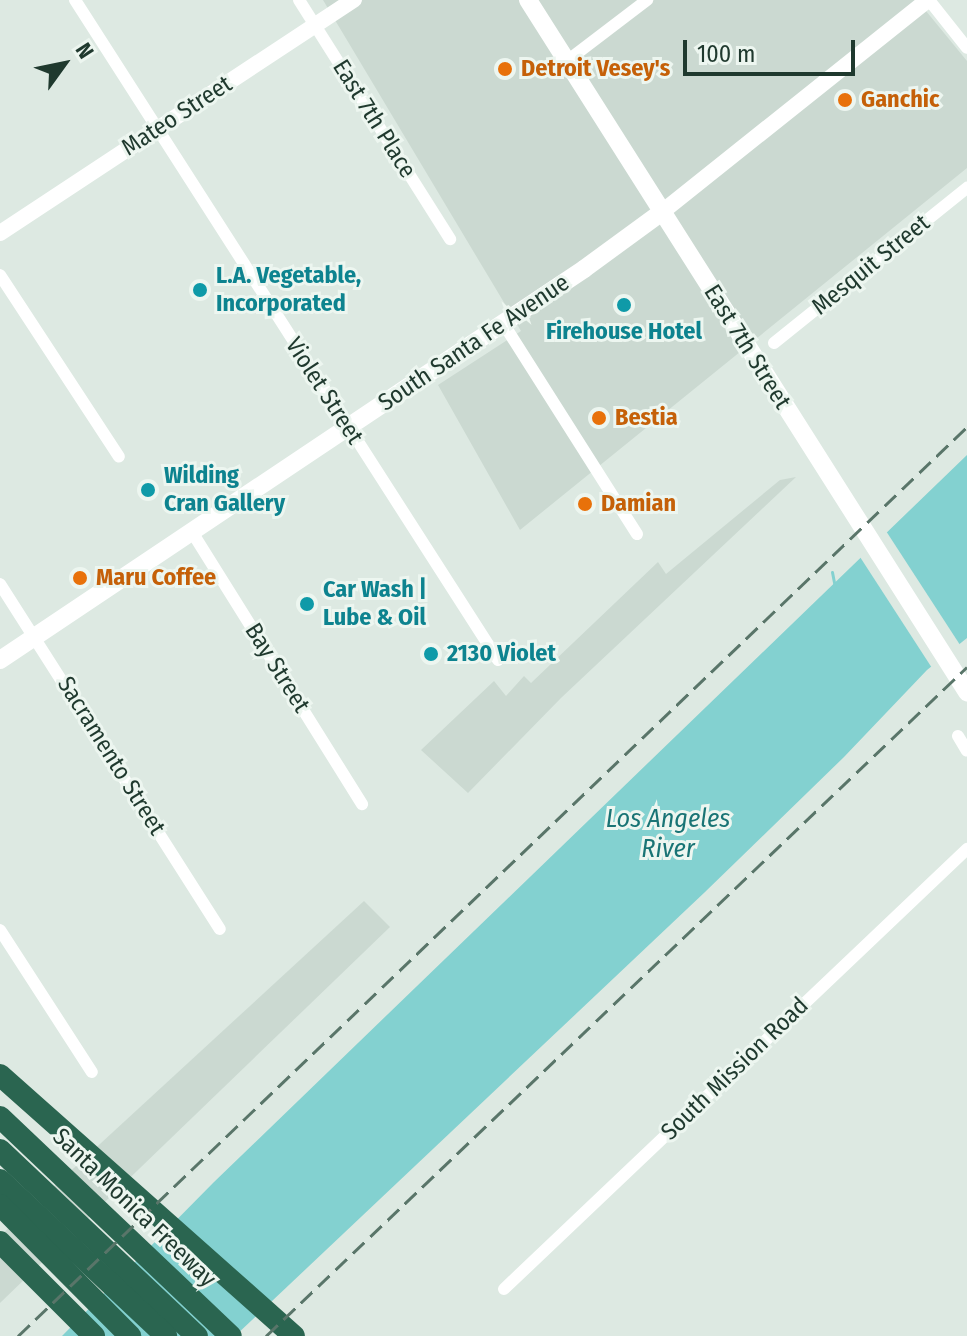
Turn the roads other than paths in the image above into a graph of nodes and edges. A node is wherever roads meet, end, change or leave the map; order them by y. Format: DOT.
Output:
graph roads {
  1 [pos="75,0"];
  2 [pos="299,0"];
  3 [pos="354,0"];
  4 [pos="528,0"];
  5 [pos="647,0"];
  6 [pos="928,0"];
  7 [pos="315,26"];
  8 [pos="967,48"];
  9 [pos="567,61"];
  10 [pos="157,128"];
  11 [pos="967,188"];
  12 [pos="662,212"];
  13 [pos="0,233"];
  14 [pos="450,239"];
  15 [pos="0,275"];
  16 [pos="503,323"];
  17 [pos="774,343"];
  18 [pos="347,427"];
  19 [pos="119,457"];
  20 [pos="192,532"];
  21 [pos="637,534"];
  22 [pos="0,584"];
  23 [pos="36,636"];
  24 [pos="0,660"];
  25 [pos="498,660"];
  26 [pos="967,692"];
  27 [pos="958,736"];
  28 [pos="967,751"];
  29 [pos="362,804"];
  30 [pos="967,849"];
  31 [pos="220,929"];
  32 [pos="0,930"];
  33 [pos="92,1072"];
  34 [pos="0,1075"];
  35 [pos="0,1117"];
  36 [pos="0,1150"];
  37 [pos="102,1166"];
  38 [pos="0,1180"];
  39 [pos="0,1205"];
  40 [pos="0,1242"];
  41 [pos="504,1289"];
  42 [pos="94,1336"];
  43 [pos="130,1336"];
  44 [pos="166,1336"];
  45 [pos="197,1336"];
  46 [pos="231,1336"];
  47 [pos="274,1336"];
  48 [pos="294,1336"];
  1 -- 10 [label="street, Violet Street"];
  2 -- 7 [label="street, East 7th Place"];
  3 -- 7 [label="street, Mateo Street"];
  4 -- 9 [label="main road, East 7th Street"];
  5 -- 9 [label="street"];
  6 -- 8 [label="street"];
  6 -- 12 [label="street, South Santa Fe Avenue"];
  7 -- 10 [label="street, Mateo Street"];
  7 -- 14 [label="street, East 7th Place"];
  9 -- 12 [label="main road, East 7th Street"];
  10 -- 13 [label="street, Mateo Street"];
  10 -- 18 [label="street, Violet Street"];
  11 -- 17 [label="street, Mesquit Street"];
  12 -- 16 [label="main road, South Santa Fe Avenue"];
  12 -- 26 [label="main road, East 7th Street"];
  15 -- 19 [label="street"];
  16 -- 18 [label="main road, South Santa Fe Avenue"];
  16 -- 21 [label="street"];
  18 -- 20 [label="main road, South Santa Fe Avenue"];
  18 -- 25 [label="street, Violet Street"];
  20 -- 23 [label="main road, South Santa Fe Avenue"];
  20 -- 29 [label="street, Bay Street"];
  22 -- 23 [label="street, Sacramento Street"];
  23 -- 24 [label="main road, South Santa Fe Avenue"];
  23 -- 31 [label="street, Sacramento Street"];
  27 -- 28 [label="street"];
  30 -- 41 [label="street, South Mission Road"];
  32 -- 33 [label="street"];
  34 -- 37 [label="highway"];
  35 -- 46 [label="highway, Santa Monica Freeway"];
  36 -- 45 [label="highway"];
  37 -- 47 [label="highway"];
  37 -- 48 [label="highway"];
  38 -- 44 [label="highway"];
  39 -- 43 [label="highway"];
  40 -- 42 [label="highway"];
}
